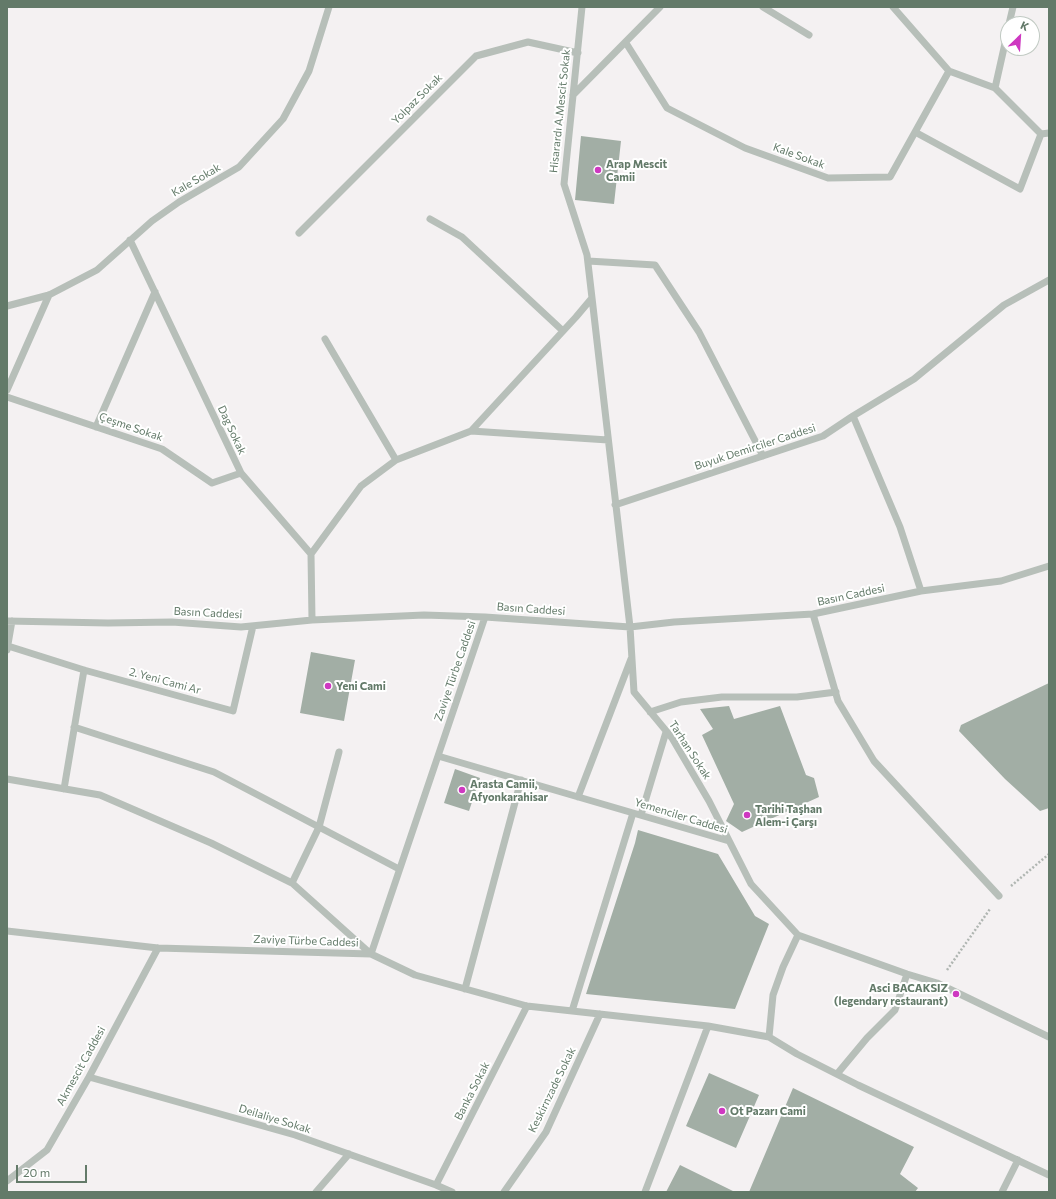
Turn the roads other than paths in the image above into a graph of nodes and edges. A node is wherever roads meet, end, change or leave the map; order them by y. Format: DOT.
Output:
graph roads {
  1 [pos="329,7"];
  2 [pos="582,7"];
  3 [pos="660,7"];
  4 [pos="763,7"];
  5 [pos="893,7"];
  6 [pos="809,35"];
  7 [pos="626,43"];
  8 [pos="578,53"];
  9 [pos="1002,56"];
  10 [pos="949,71"];
  11 [pos="995,88"];
  12 [pos="573,95"];
  13 [pos="914,132"];
  14 [pos="1049,133"];
  15 [pos="1041,134"];
  16 [pos="430,219"];
  17 [pos="299,233"];
  18 [pos="130,240"];
  19 [pos="588,261"];
  20 [pos="1049,280"];
  21 [pos="155,292"];
  22 [pos="49,295"];
  23 [pos="592,298"];
  24 [pos="7,306"];
  25 [pos="563,331"];
  26 [pos="325,339"];
  27 [pos="7,390"];
  28 [pos="7,397"];
  29 [pos="853,416"];
  30 [pos="96,427"];
  31 [pos="471,432"];
  32 [pos="608,440"];
  33 [pos="763,456"];
  34 [pos="396,460"];
  35 [pos="241,473"];
  36 [pos="616,505"];
  37 [pos="311,554"];
  38 [pos="1049,566"];
  39 [pos="921,591"];
  40 [pos="813,614"];
  41 [pos="485,617"];
  42 [pos="312,620"];
  43 [pos="10,621"];
  44 [pos="253,626"];
  45 [pos="630,627"];
  46 [pos="7,648"];
  47 [pos="632,656"];
  48 [pos="84,670"];
  49 [pos="836,692"];
  50 [pos="650,712"];
  51 [pos="74,727"];
  52 [pos="666,732"];
  53 [pos="339,752"];
  54 [pos="438,756"];
  55 [pos="7,779"];
  56 [pos="521,780"];
  57 [pos="64,789"];
  58 [pos="578,797"];
  59 [pos="633,813"];
  60 [pos="641,815"];
  61 [pos="319,827"];
  62 [pos="729,840"];
  63 [pos="399,869"];
  64 [pos="292,883"];
  65 [pos="999,896"];
  66 [pos="7,931"];
  67 [pos="798,935"];
  68 [pos="158,948"];
  69 [pos="371,954"];
  70 [pos="907,974"];
  71 [pos="465,988"];
  72 [pos="527,1006"];
  73 [pos="572,1011"];
  74 [pos="600,1014"];
  75 [pos="708,1026"];
  76 [pos="769,1037"];
  77 [pos="1049,1038"];
  78 [pos="837,1074"];
  79 [pos="89,1077"];
  80 [pos="349,1154"];
  81 [pos="1018,1160"];
  82 [pos="1049,1175"];
  83 [pos="7,1181"];
  84 [pos="436,1185"];
  85 [pos="316,1192"];
  86 [pos="452,1192"];
  87 [pos="504,1192"];
  88 [pos="645,1192"];
  89 [pos="1002,1192"];
  1 -- 18 [label="street, Kale Sokak"];
  2 -- 8 [label="street, Hisarardı A.Mescit Sokak"];
  3 -- 7 [label="street"];
  4 -- 6 [label="street"];
  5 -- 10 [label="street"];
  7 -- 12 [label="street"];
  7 -- 13 [label="street, Kale Sokak"];
  8 -- 12 [label="street, Hisarardı A.Mescit Sokak"];
  8 -- 17 [label="street, Yolpaz Sokak"];
  9 -- 11 [label="street"];
  10 -- 11 [label="street"];
  10 -- 13 [label="street, Kale Sokak"];
  11 -- 15 [label="street"];
  12 -- 19 [label="street, Hisarardı A.Mescit Sokak"];
  13 -- 15 [label="street"];
  14 -- 15 [label="street"];
  16 -- 25 [label="street"];
  18 -- 21 [label="street, Dag Sokak"];
  18 -- 22 [label="street, Kale Sokak"];
  19 -- 23 [label="street, Hisarardı A.Mescit Sokak"];
  19 -- 33 [label="street"];
  20 -- 29 [label="street, Buyuk Demirciler Caddesi"];
  21 -- 30 [label="street"];
  21 -- 35 [label="street, Dag Sokak"];
  22 -- 24 [label="street, Kale Sokak"];
  22 -- 27 [label="street"];
  23 -- 25 [label="street"];
  23 -- 32 [label="street, Hisarardı A.Mescit Sokak"];
  25 -- 31 [label="street"];
  26 -- 34 [label="street"];
  28 -- 30 [label="street, Çeşme Sokak"];
  29 -- 33 [label="street, Buyuk Demirciler Caddesi"];
  29 -- 39 [label="street"];
  30 -- 35 [label="street, Çeşme Sokak"];
  31 -- 32 [label="street"];
  31 -- 34 [label="street"];
  32 -- 36 [label="street, Tarhan Sokak"];
  33 -- 36 [label="street, Buyuk Demirciler Caddesi"];
  34 -- 37 [label="street"];
  35 -- 37 [label="street, Dag Sokak"];
  36 -- 45 [label="street, Tarhan Sokak"];
  37 -- 42 [label="street"];
  38 -- 39 [label="street, Basın Caddesi"];
  39 -- 40 [label="street, Basın Caddesi"];
  40 -- 45 [label="street, Basın Caddesi"];
  40 -- 49 [label="street"];
  41 -- 42 [label="street, Basın Caddesi"];
  41 -- 45 [label="street, Basın Caddesi"];
  41 -- 54 [label="street, Zaviye Türbe Caddesi"];
  42 -- 44 [label="street, Basın Caddesi"];
  43 -- 44 [label="street, Basın Caddesi"];
  43 -- 46 [label="street"];
  44 -- 48 [label="street, 2. Yeni Cami Ar"];
  45 -- 47 [label="street, Tarhan Sokak"];
  46 -- 48 [label="street, 2. Yeni Cami Ar"];
  47 -- 50 [label="street, Tarhan Sokak"];
  47 -- 58 [label="street"];
  48 -- 51 [label="street"];
  49 -- 50 [label="street"];
  49 -- 65 [label="street"];
  50 -- 52 [label="street, Tarhan Sokak"];
  51 -- 57 [label="street"];
  51 -- 61 [label="street"];
  52 -- 60 [label="street"];
  52 -- 62 [label="street, Tarhan Sokak"];
  53 -- 61 [label="street"];
  54 -- 56 [label="street, Yemenciler Caddesi"];
  54 -- 63 [label="street, Zaviye Türbe Caddesi"];
  55 -- 57 [label="street"];
  56 -- 58 [label="street, Yemenciler Caddesi"];
  56 -- 71 [label="street"];
  57 -- 64 [label="street"];
  58 -- 59 [label="street, Yemenciler Caddesi"];
  59 -- 60 [label="street, Yemenciler Caddesi"];
  59 -- 73 [label="street"];
  60 -- 62 [label="street, Yemenciler Caddesi"];
  61 -- 63 [label="street"];
  61 -- 64 [label="street"];
  62 -- 67 [label="street, Yemenciler Caddesi"];
  63 -- 69 [label="street, Zaviye Türbe Caddesi"];
  64 -- 69 [label="street"];
  66 -- 68 [label="street, Zaviye Türbe Caddesi"];
  67 -- 70 [label="street, Yemenciler Caddesi"];
  67 -- 76 [label="street"];
  68 -- 69 [label="street, Zaviye Türbe Caddesi"];
  68 -- 79 [label="street, Akmescit Caddesi"];
  69 -- 71 [label="street"];
  70 -- 77 [label="street, Yemenciler Caddesi"];
  70 -- 78 [label="street"];
  71 -- 72 [label="street"];
  72 -- 73 [label="street"];
  72 -- 84 [label="street, Banka Sokak"];
  73 -- 74 [label="street"];
  74 -- 75 [label="street"];
  74 -- 87 [label="street, Keskirnzade Sokak"];
  75 -- 76 [label="street"];
  75 -- 88 [label="street"];
  76 -- 78 [label="street"];
  78 -- 81 [label="street"];
  79 -- 80 [label="street, Deilaliye Sokak"];
  79 -- 83 [label="street, Akmescit Caddesi"];
  80 -- 84 [label="street, Deilaliye Sokak"];
  80 -- 85 [label="street"];
  81 -- 82 [label="street"];
  81 -- 89 [label="street"];
  84 -- 86 [label="street, Deilaliye Sokak"];
}
